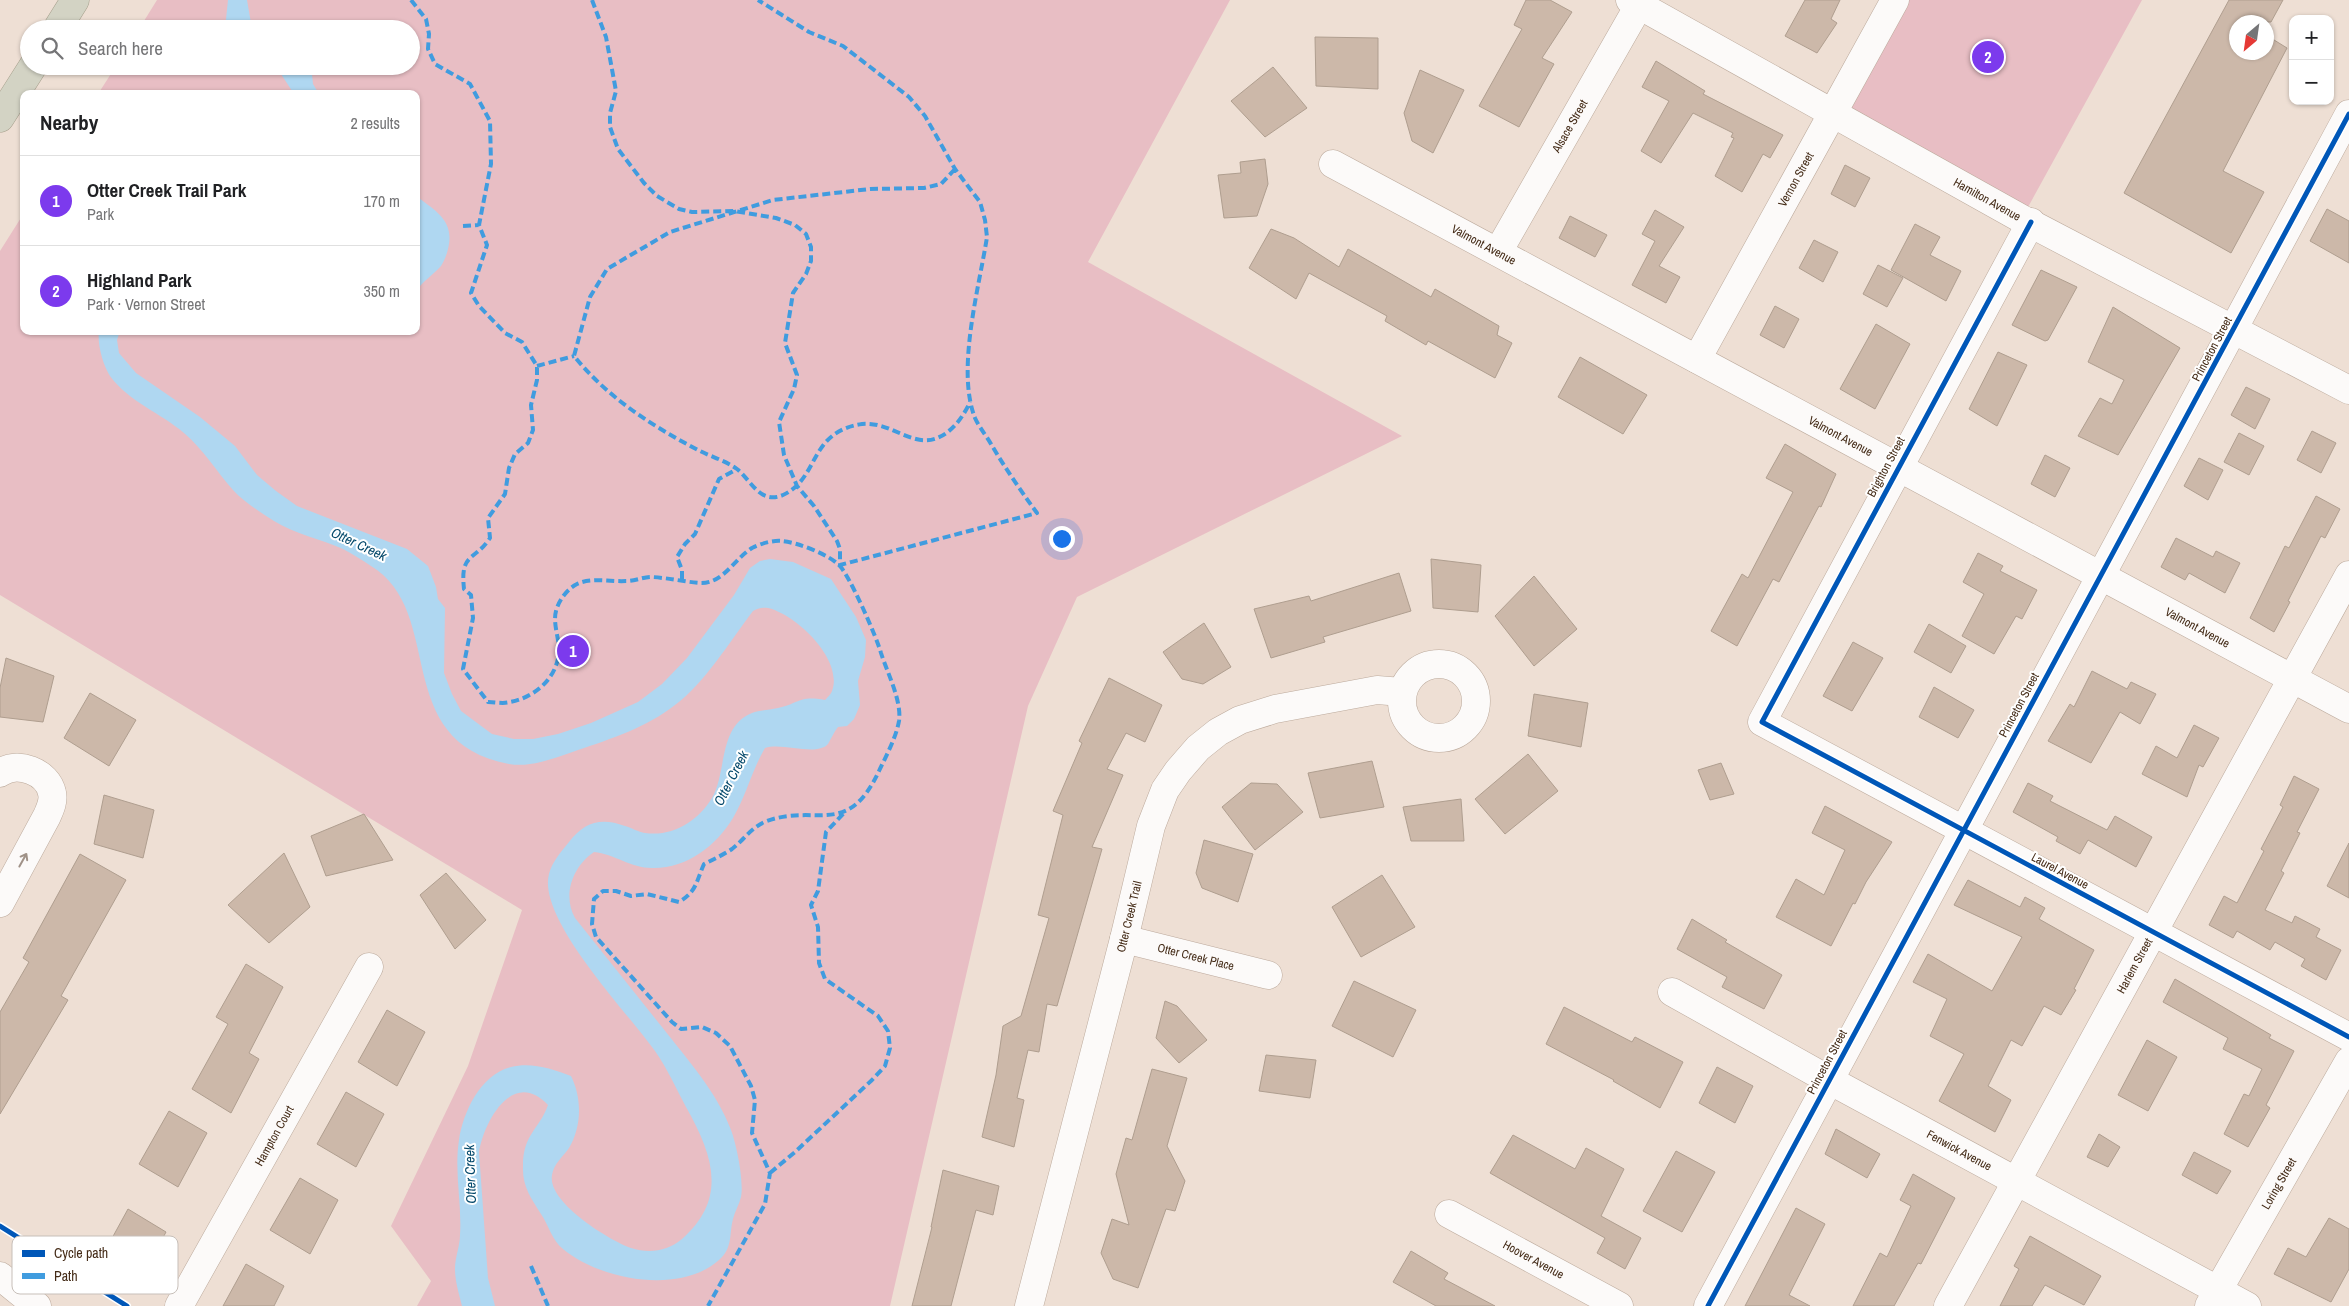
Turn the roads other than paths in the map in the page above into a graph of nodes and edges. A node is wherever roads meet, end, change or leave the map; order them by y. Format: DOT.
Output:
graph roads {
  1 [pos="75,0"];
  2 [pos="1895,0"];
  3 [pos="1637,2"];
  4 [pos="63,20"];
  5 [pos="27,75"];
  6 [pos="1834,114"];
  7 [pos="2349,114"];
  8 [pos="0,118"];
  9 [pos="1334,164"];
  10 [pos="2030,222"];
  11 [pos="1498,252"];
  12 [pos="2233,330"];
  13 [pos="1697,359"];
  14 [pos="2349,390"];
  15 [pos="1897,467"];
  16 [pos="2349,575"];
  17 [pos="2101,576"];
  18 [pos="2292,678"];
  19 [pos="1402,692"];
  20 [pos="2349,709"];
  21 [pos="1762,722"];
  22 [pos="0,773"];
  23 [pos="1963,831"];
  24 [pos="0,903"];
  25 [pos="2153,932"];
  26 [pos="1124,940"];
  27 [pos="369,967"];
  28 [pos="1268,975"];
  29 [pos="1672,992"];
  30 [pos="2349,1037"];
  31 [pos="2349,1061"];
  32 [pos="1829,1080"];
  33 [pos="2017,1181"];
  34 [pos="1449,1214"];
  35 [pos="0,1276"];
  36 [pos="12,1286"];
  37 [pos="22,1294"];
  38 [pos="2213,1298"];
  39 [pos="37,1306"];
  40 [pos="179,1306"];
  41 [pos="1029,1306"];
  42 [pos="1619,1306"];
  43 [pos="1708,1306"];
  44 [pos="1948,1306"];
  45 [pos="2247,1306"];
  1 -- 4 [label="highway"];
  2 -- 6 [label="street, Vernon Street"];
  3 -- 6 [label="street, Hamilton Avenue"];
  3 -- 11 [label="street, Alsace Street"];
  5 -- 8 [label="highway"];
  6 -- 10 [label="street, Hamilton Avenue"];
  6 -- 13 [label="street, Vernon Street"];
  7 -- 12 [label="street, Princeton Street"];
  9 -- 11 [label="street, Valmont Avenue"];
  10 -- 12 [label="street, Hamilton Avenue"];
  10 -- 15 [label="street, Brighton Street"];
  11 -- 13 [label="street, Valmont Avenue"];
  12 -- 14 [label="street, Hamilton Avenue"];
  12 -- 17 [label="street, Princeton Street"];
  13 -- 15 [label="street, Valmont Avenue"];
  15 -- 17 [label="street, Valmont Avenue"];
  15 -- 21 [label="street, Brighton Street"];
  16 -- 18 [label="street, Harlem Street"];
  17 -- 18 [label="street, Valmont Avenue"];
  17 -- 23 [label="street, Princeton Street"];
  18 -- 20 [label="street, Valmont Avenue"];
  18 -- 25 [label="street, Harlem Street"];
  19 -- 26 [label="street, Otter Creek Trail"];
  21 -- 23 [label="street, Laurel Avenue"];
  24 -- 22 [label="street, one-way"];
  23 -- 25 [label="street, Laurel Avenue"];
  23 -- 32 [label="street, Princeton Street"];
  25 -- 30 [label="street, Laurel Avenue"];
  25 -- 33 [label="street, Harlem Street"];
  26 -- 28 [label="street, Otter Creek Place"];
  26 -- 41 [label="street, Otter Creek Trail"];
  27 -- 40 [label="street, Hampton Court"];
  29 -- 32 [label="street, Fenwick Avenue"];
  31 -- 38 [label="street, Loring Street"];
  32 -- 33 [label="street, Fenwick Avenue"];
  32 -- 43 [label="street, Princeton Street"];
  33 -- 38 [label="street, Fenwick Avenue"];
  33 -- 44 [label="street, Harlem Street"];
  34 -- 42 [label="street, Hoover Avenue"];
  35 -- 36 [label="street"];
  37 -- 39 [label="street"];
  38 -- 45 [label="street, Fenwick Avenue"];
}
